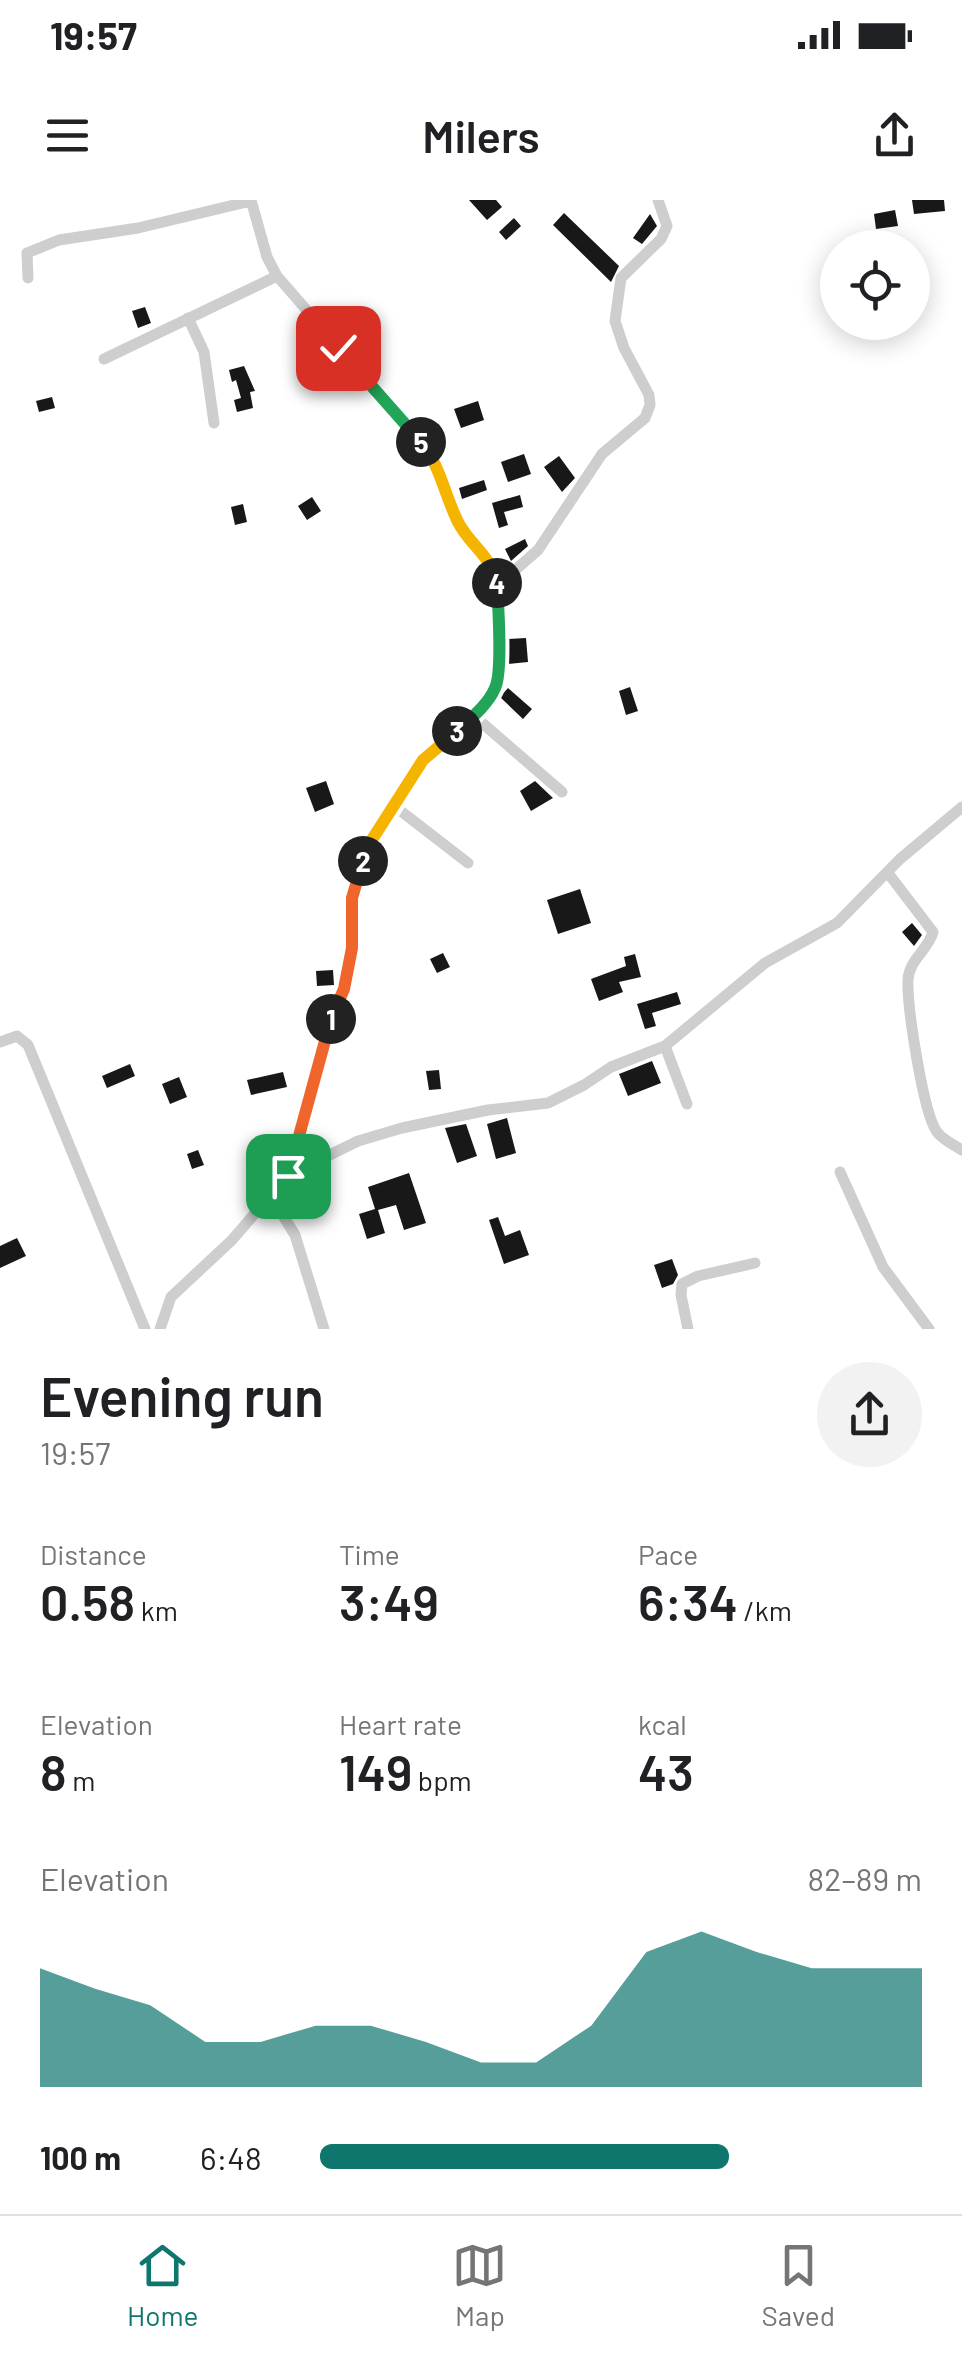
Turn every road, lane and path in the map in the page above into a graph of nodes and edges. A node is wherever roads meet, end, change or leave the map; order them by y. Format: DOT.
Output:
graph roads {
  1 [pos="251,200"];
  2 [pos="658,200"];
  3 [pos="276,276"];
  4 [pos="28,278"];
  5 [pos="188,318"];
  6 [pos="104,359"];
  7 [pos="214,422"];
  8 [pos="498,585"];
  9 [pos="474,716"];
  10 [pos="562,792"];
  11 [pos="393,805"];
  12 [pos="962,808"];
  13 [pos="468,863"];
  14 [pos="888,873"];
  15 [pos="0,1042"];
  16 [pos="665,1046"];
  17 [pos="687,1104"];
  18 [pos="962,1150"];
  19 [pos="840,1172"];
  20 [pos="288,1176"];
  21 [pos="271,1196"];
  22 [pos="756,1262"];
  23 [pos="145,1329"];
  24 [pos="160,1329"];
  25 [pos="324,1329"];
  26 [pos="688,1329"];
  27 [pos="929,1329"];
  1 -- 3 [label="street"];
  1 -- 4 [label="street"];
  2 -- 8 [label="street"];
  3 -- 5 [label="street"];
  3 -- 8 [label="street"];
  5 -- 6 [label="street"];
  5 -- 7 [label="street"];
  8 -- 9 [label="street"];
  9 -- 10 [label="street"];
  9 -- 11 [label="street"];
  11 -- 13 [label="street"];
  11 -- 20 [label="street"];
  12 -- 14 [label="street"];
  14 -- 16 [label="street"];
  14 -- 18 [label="street"];
  15 -- 23 [label="street"];
  16 -- 17 [label="street"];
  16 -- 20 [label="street"];
  19 -- 27 [label="street"];
  20 -- 21 [label="street"];
  21 -- 24 [label="street"];
  21 -- 25 [label="street"];
  22 -- 26 [label="street"];
}
